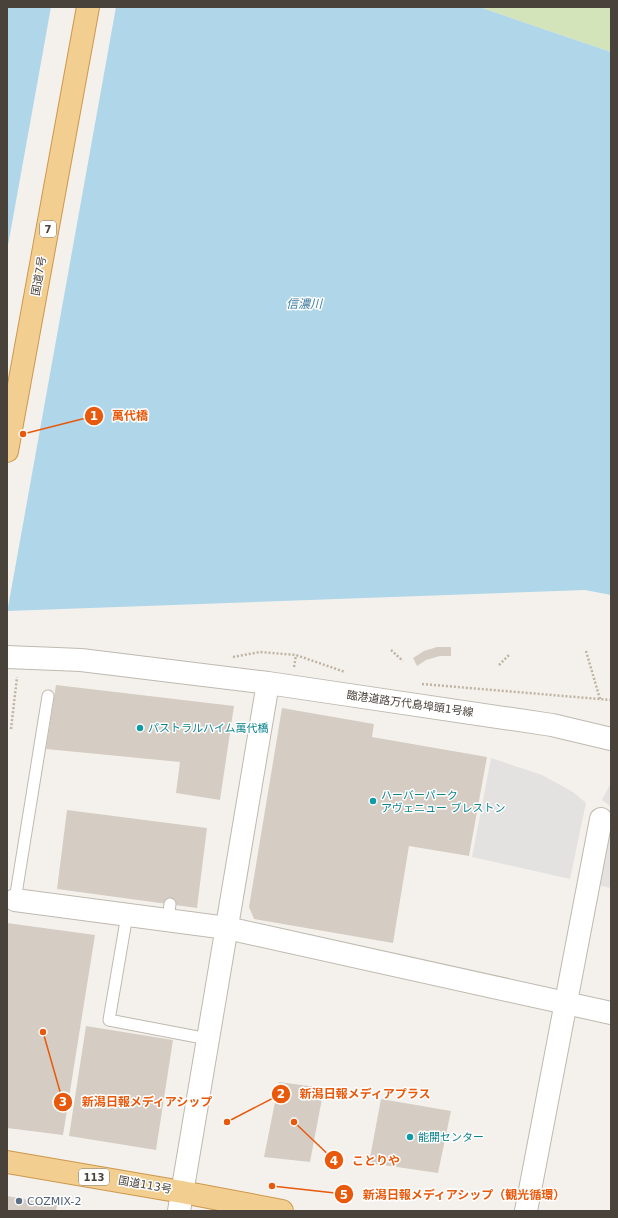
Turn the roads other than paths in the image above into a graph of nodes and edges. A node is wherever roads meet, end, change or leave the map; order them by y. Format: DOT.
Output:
graph roads {
  1 [pos="88,7"];
  2 [pos="7,451"];
  3 [pos="12,666"];
  4 [pos="268,683"];
  5 [pos="48,696"];
  6 [pos="552,725"];
  7 [pos="611,726"];
  8 [pos="611,739"];
  9 [pos="601,819"];
  10 [pos="15,900"];
  11 [pos="127,915"];
  12 [pos="227,928"];
  13 [pos="565,1004"];
  14 [pos="611,1013"];
  15 [pos="208,1039"];
  16 [pos="7,1162"];
  17 [pos="180,1201"];
  18 [pos="260,1209"];
  19 [pos="282,1211"];
  20 [pos="526,1211"];
  1 -- 2 [label="highway, 国道7号 / 7"];
  3 -- 4 [label="street, 臨港道路万代島埠頭1号線"];
  4 -- 6 [label="street, 臨港道路万代島埠頭1号線"];
  4 -- 12 [label="street"];
  5 -- 10 [label="lane"];
  6 -- 7 [label="street, 臨港道路万代島埠頭1号線"];
  6 -- 8 [label="street, 臨港道路万代島埠頭1号線"];
  9 -- 13 [label="street"];
  10 -- 11 [label="street"];
  11 -- 12 [label="street"];
  11 -- 15 [label="lane"];
  12 -- 13 [label="street"];
  12 -- 15 [label="street"];
  13 -- 14 [label="street"];
  13 -- 20 [label="street"];
  15 -- 17 [label="street"];
  16 -- 17 [label="highway, 国道113号 / 113"];
  17 -- 18 [label="highway, 国道113号 / 113"];
  18 -- 19 [label="highway, 国道113号 / 113"];
}
